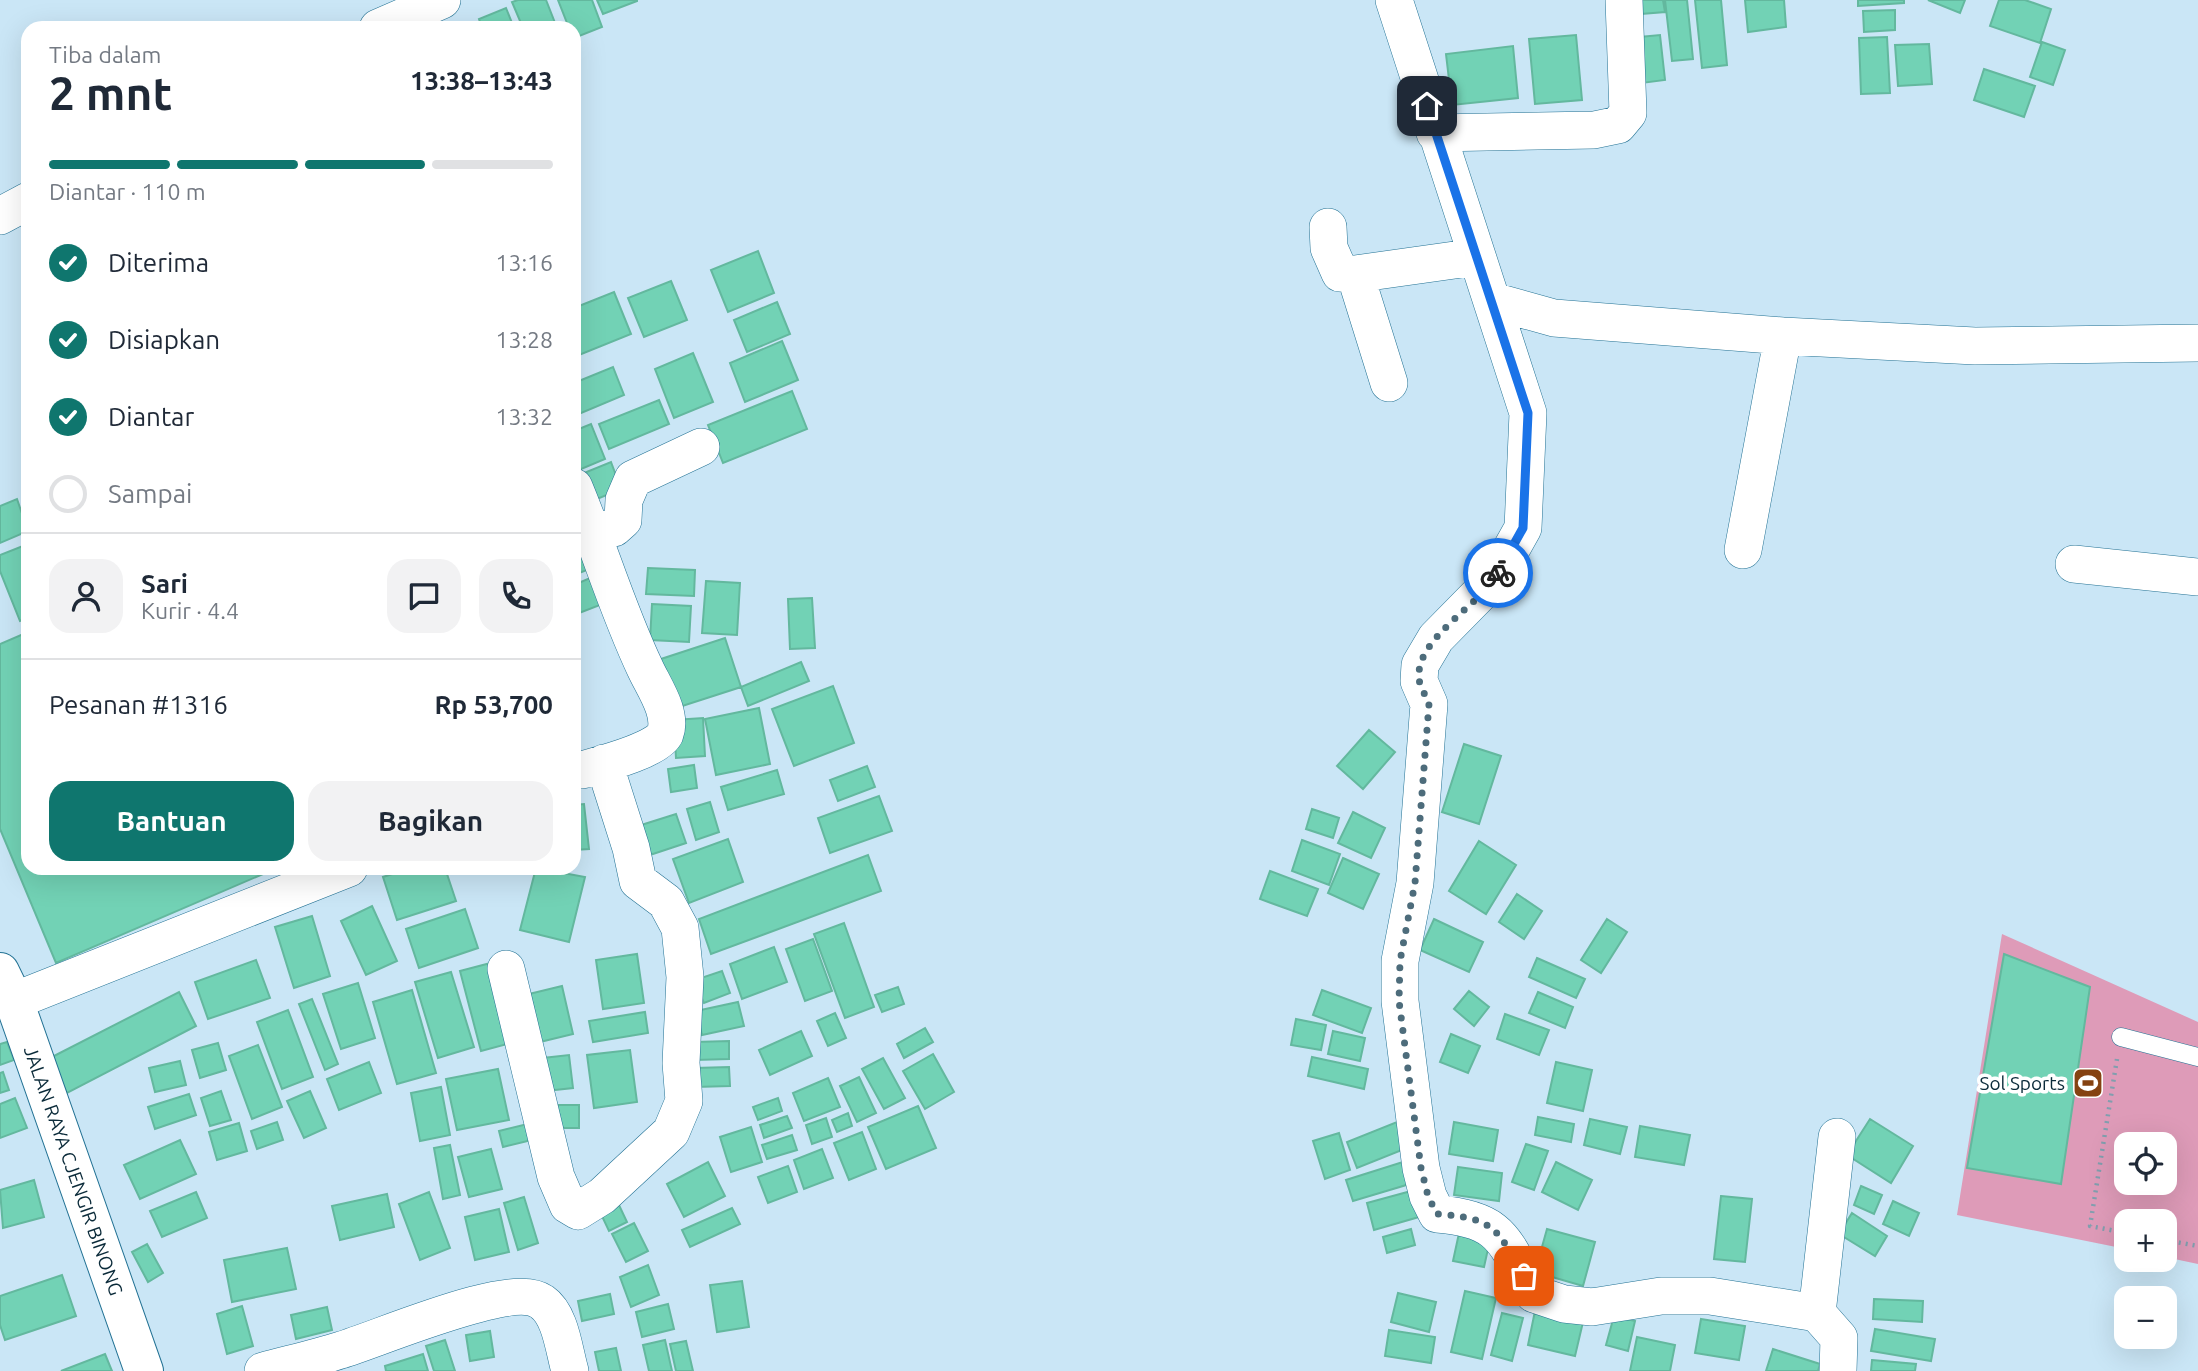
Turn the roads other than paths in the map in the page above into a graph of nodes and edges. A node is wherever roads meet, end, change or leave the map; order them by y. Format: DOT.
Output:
graph roads {
  1 [pos="442,0"];
  2 [pos="1394,0"];
  3 [pos="1624,0"];
  4 [pos="398,21"];
  5 [pos="1435,133"];
  6 [pos="21,205"];
  7 [pos="0,216"];
  8 [pos="1328,227"];
  9 [pos="1476,257"];
  10 [pos="1355,274"];
  11 [pos="1493,301"];
  12 [pos="1783,336"];
  13 [pos="2198,343"];
  14 [pos="1389,383"];
  15 [pos="701,447"];
  16 [pos="581,504"];
  17 [pos="592,531"];
  18 [pos="1744,550"];
  19 [pos="2074,564"];
  20 [pos="2198,577"];
  21 [pos="584,765"];
  22 [pos="330,875"];
  23 [pos="506,969"];
  24 [pos="5,992"];
  25 [pos="2121,1037"];
  26 [pos="2198,1057"];
  27 [pos="1838,1137"];
  28 [pos="1817,1312"];
  29 [pos="344,1361"];
  30 [pos="144,1371"];
  31 [pos="263,1371"];
  32 [pos="570,1371"];
  33 [pos="1838,1371"];
  1 -- 4 [label="street"];
  2 -- 5 [label="street"];
  3 -- 5 [label="street"];
  5 -- 9 [label="street"];
  6 -- 7 [label="street"];
  8 -- 10 [label="street"];
  9 -- 10 [label="street"];
  9 -- 11 [label="street"];
  10 -- 14 [label="street"];
  11 -- 12 [label="street"];
  11 -- 28 [label="street"];
  12 -- 13 [label="street"];
  12 -- 18 [label="street"];
  15 -- 17 [label="street"];
  16 -- 17 [label="street"];
  17 -- 21 [label="street"];
  19 -- 20 [label="street"];
  21 -- 23 [label="street"];
  22 -- 24 [label="street"];
  24 -- 30 [label="main road, JALAN RAYA CJENGIR BINONG"];
  25 -- 26 [label="lane"];
  27 -- 28 [label="street"];
  28 -- 33 [label="street"];
  29 -- 31 [label="street"];
  29 -- 32 [label="street"];
}
